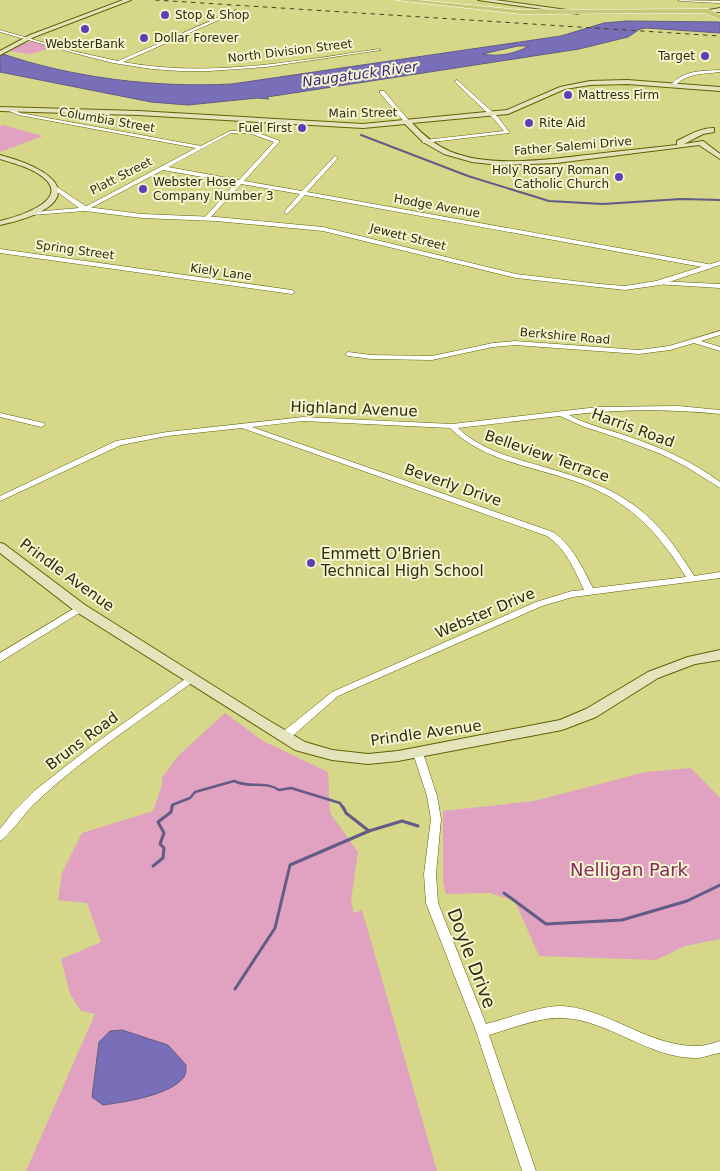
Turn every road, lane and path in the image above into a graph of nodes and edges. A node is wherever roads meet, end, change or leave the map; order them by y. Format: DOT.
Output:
graph roads {
  1 [pos="128,0"];
  2 [pos="399,0"];
  3 [pos="481,0"];
  4 [pos="680,0"];
  5 [pos="720,2"];
  6 [pos="560,9"];
  7 [pos="707,10"];
  8 [pos="720,10"];
  9 [pos="236,11"];
  10 [pos="578,12"];
  11 [pos="566,13"];
  12 [pos="720,18"];
  13 [pos="0,31"];
  14 [pos="27,38"];
  15 [pos="379,50"];
  16 [pos="3,51"];
  17 [pos="120,62"];
  18 [pos="720,71"];
  19 [pos="457,81"];
  20 [pos="673,85"];
  21 [pos="720,89"];
  22 [pos="382,92"];
  23 [pos="0,109"];
  24 [pos="11,110"];
  25 [pos="492,114"];
  26 [pos="408,123"];
  27 [pos="720,124"];
  28 [pos="711,130"];
  29 [pos="425,142"];
  30 [pos="680,142"];
  31 [pos="700,143"];
  32 [pos="200,147"];
  33 [pos="663,149"];
  34 [pos="0,157"];
  35 [pos="335,158"];
  36 [pos="720,158"];
  37 [pos="163,168"];
  38 [pos="240,182"];
  39 [pos="54,187"];
  40 [pos="303,194"];
  41 [pos="85,208"];
  42 [pos="288,212"];
  43 [pos="34,214"];
  44 [pos="207,218"];
  45 [pos="0,222"];
  46 [pos="0,251"];
  47 [pos="720,263"];
  48 [pos="708,266"];
  49 [pos="147,271"];
  50 [pos="657,283"];
  51 [pos="720,286"];
  52 [pos="292,292"];
  53 [pos="720,333"];
  54 [pos="695,340"];
  55 [pos="720,349"];
  56 [pos="348,354"];
  57 [pos="720,412"];
  58 [pos="561,413"];
  59 [pos="0,415"];
  60 [pos="276,421"];
  61 [pos="41,425"];
  62 [pos="242,426"];
  63 [pos="452,426"];
  64 [pos="279,438"];
  65 [pos="720,486"];
  66 [pos="0,499"];
  67 [pos="0,547"];
  68 [pos="720,575"];
  69 [pos="691,578"];
  70 [pos="590,592"];
  71 [pos="80,608"];
  72 [pos="720,655"];
  73 [pos="0,658"];
  74 [pos="191,679"];
  75 [pos="284,737"];
  76 [pos="418,753"];
  77 [pos="0,837"];
  78 [pos="482,1031"];
  79 [pos="720,1047"];
  80 [pos="529,1171"];
  1 -- 14 [label="main road"];
  2 -- 11 [label="main road"];
  3 -- 6 [label="main road"];
  4 -- 5 [label="street"];
  6 -- 10 [label="main road"];
  6 -- 11 [label="main road"];
  7 -- 8 [label="main road"];
  7 -- 10 [label="main road"];
  7 -- 12 [label="main road"];
  9 -- 17 [label="street"];
  10 -- 11 [label="main road"];
  13 -- 14 [label="street, North Division Street"];
  14 -- 16 [label="main road"];
  14 -- 17 [label="street, North Division Street"];
  15 -- 17 [label="street, North Division Street"];
  18 -- 20 [label="street"];
  19 -- 25 [label="street"];
  20 -- 21 [label="main road, Main Street"];
  20 -- 25 [label="main road, Main Street"];
  22 -- 26 [label="street"];
  23 -- 24 [label="main road, Main Street"];
  24 -- 26 [label="main road, Main Street"];
  24 -- 32 [label="street, Columbia Street"];
  25 -- 26 [label="main road, Main Street"];
  25 -- 29 [label="street"];
  26 -- 29 [label="main road, Father Salemi Drive"];
  27 -- 28 [label="main road"];
  28 -- 30 [label="main road"];
  28 -- 31 [label="main road"];
  29 -- 33 [label="main road, Father Salemi Drive"];
  30 -- 31 [label="main road, Father Salemi Drive"];
  30 -- 33 [label="main road, Father Salemi Drive"];
  31 -- 33 [label="main road, Father Salemi Drive"];
  31 -- 36 [label="main road"];
  32 -- 37 [label="street, Platt Street"];
  32 -- 38 [label="street, Platt Street"];
  34 -- 39 [label="main road"];
  35 -- 40 [label="street"];
  37 -- 38 [label="street, Hodge Avenue"];
  37 -- 41 [label="street, Platt Street"];
  38 -- 40 [label="street, Hodge Avenue"];
  38 -- 44 [label="street"];
  39 -- 41 [label="street"];
  39 -- 43 [label="main road"];
  40 -- 42 [label="street"];
  40 -- 48 [label="street, Hodge Avenue"];
  41 -- 43 [label="street, Platt Street"];
  41 -- 44 [label="street, Jewett Street"];
  43 -- 45 [label="main road, Platt Street"];
  44 -- 50 [label="street, Jewett Street"];
  46 -- 49 [label="street, Spring Street"];
  47 -- 48 [label="street, Jewett Street"];
  48 -- 50 [label="street, Jewett Street"];
  49 -- 52 [label="street, Kiely Lane"];
  50 -- 51 [label="street"];
  53 -- 54 [label="street, Berkshire Road"];
  54 -- 55 [label="street"];
  54 -- 56 [label="street, Berkshire Road"];
  57 -- 58 [label="street, Highland Avenue"];
  58 -- 63 [label="street, Highland Avenue"];
  58 -- 65 [label="street, Harris Road"];
  59 -- 61 [label="street"];
  60 -- 62 [label="street, Highland Avenue"];
  60 -- 63 [label="street, Highland Avenue"];
  60 -- 64 [label="street"];
  62 -- 64 [label="street, Beverly Drive"];
  62 -- 66 [label="street, Highland Avenue"];
  63 -- 69 [label="street, Belleview Terrace"];
  64 -- 70 [label="street, Beverly Drive"];
  67 -- 71 [label="main road, Prindle Avenue"];
  68 -- 69 [label="street, Webster Drive"];
  69 -- 70 [label="street, Webster Drive"];
  70 -- 75 [label="street, Webster Drive"];
  71 -- 73 [label="street"];
  71 -- 74 [label="main road, Prindle Avenue"];
  72 -- 76 [label="main road, Prindle Avenue"];
  74 -- 75 [label="main road, Prindle Avenue"];
  74 -- 77 [label="street, Bruns Road"];
  75 -- 76 [label="main road, Prindle Avenue"];
  76 -- 78 [label="street, Doyle Drive"];
  78 -- 79 [label="street"];
  78 -- 80 [label="street, Doyle Drive"];
}
